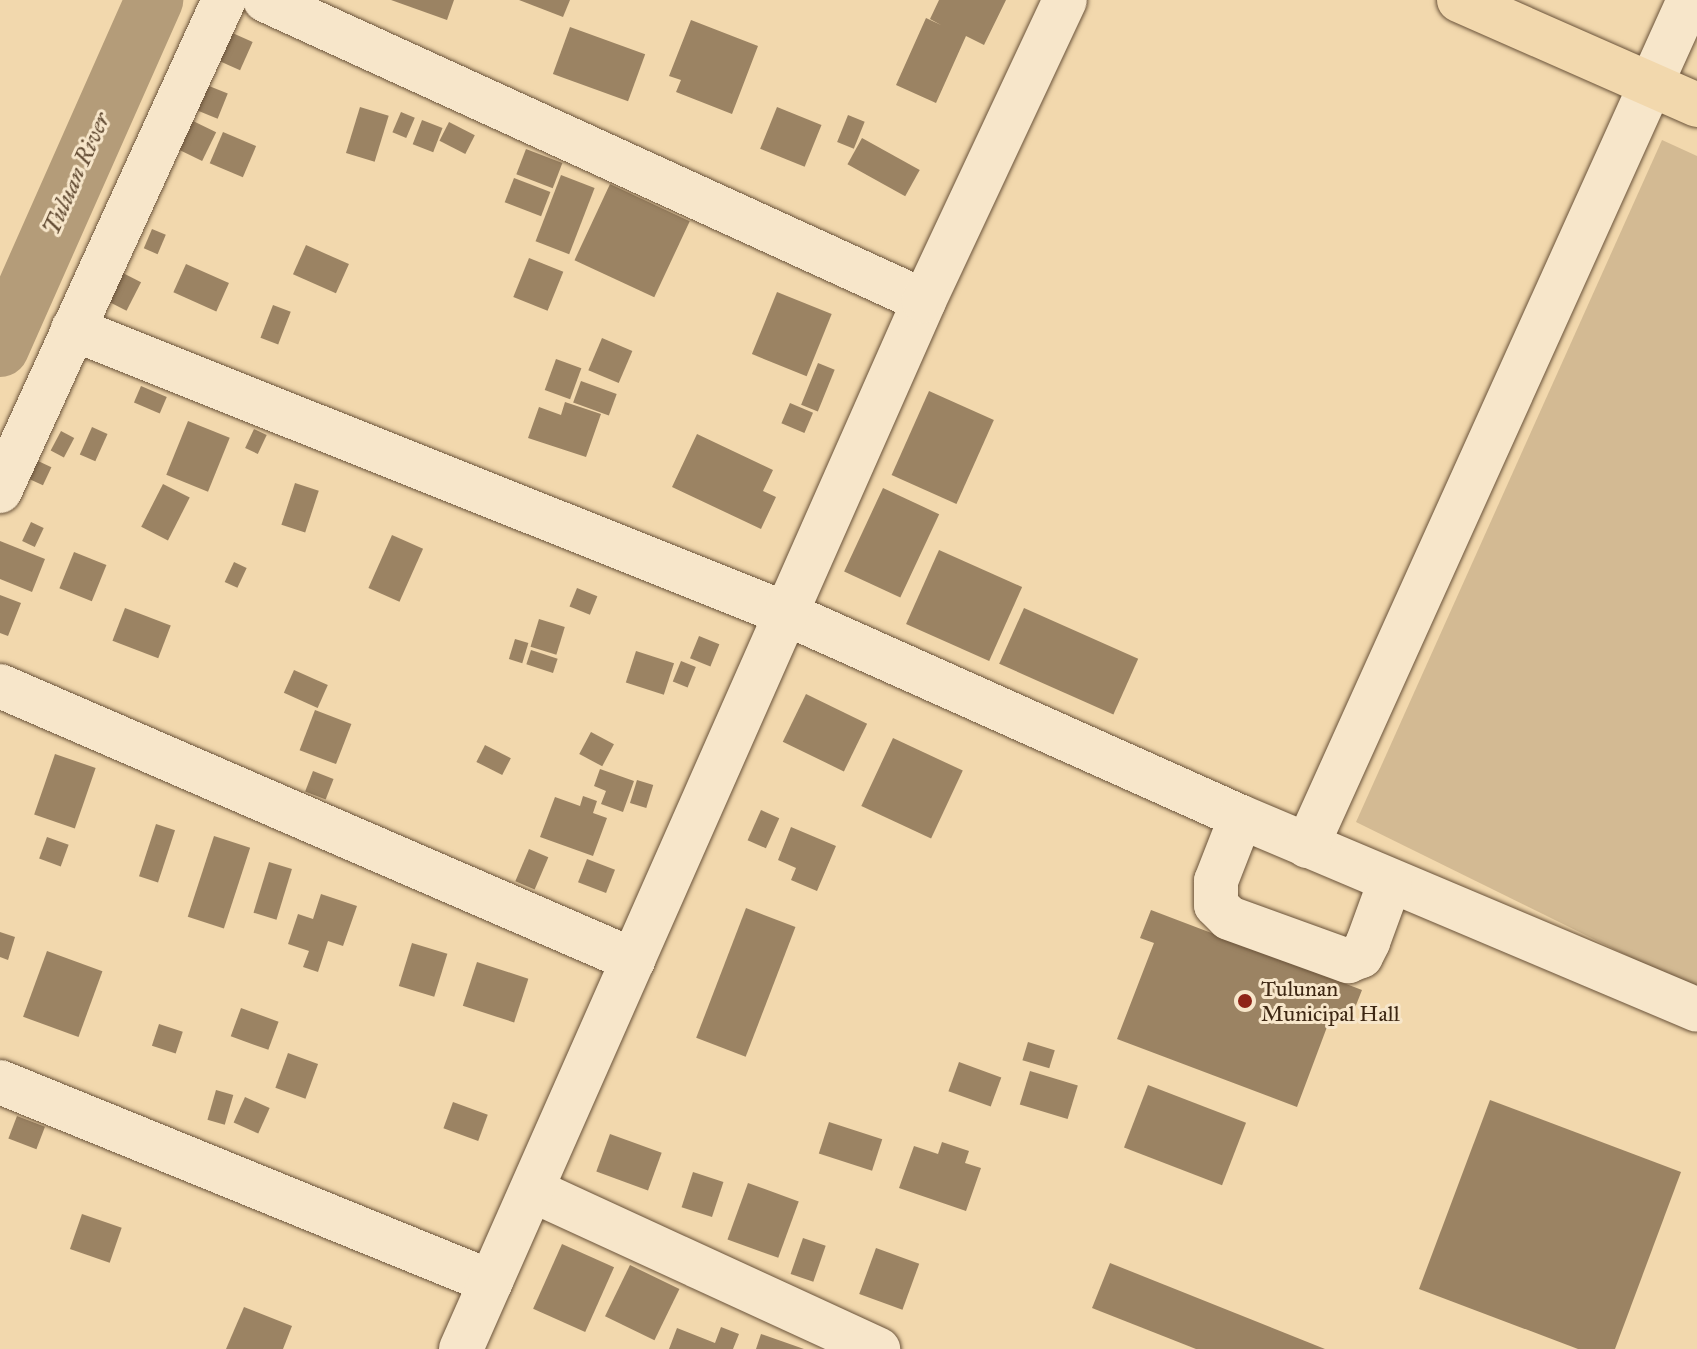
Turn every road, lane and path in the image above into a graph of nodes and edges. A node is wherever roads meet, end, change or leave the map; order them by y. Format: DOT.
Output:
graph roads {
  1 [pos="224,0"];
  2 [pos="265,0"];
  3 [pos="1065,0"];
  4 [pos="1459,0"];
  5 [pos="1689,0"];
  6 [pos="1651,84"];
  7 [pos="1697,105"];
  8 [pos="924,301"];
  9 [pos="73,329"];
  10 [pos="0,491"];
  11 [pos="787,614"];
  12 [pos="0,686"];
  13 [pos="1241,817"];
  14 [pos="1307,846"];
  15 [pos="1390,882"];
  16 [pos="633,960"];
  17 [pos="1697,1010"];
  18 [pos="0,1082"];
  19 [pos="534,1191"];
  20 [pos="491,1282"];
  21 [pos="461,1349"];
  22 [pos="878,1349"];
  1 -- 9 [label="street"];
  2 -- 8 [label="street"];
  3 -- 8 [label="street"];
  4 -- 6 [label="main road"];
  5 -- 6 [label="street"];
  6 -- 7 [label="main road"];
  6 -- 14 [label="street"];
  8 -- 11 [label="street"];
  9 -- 10 [label="street"];
  9 -- 11 [label="street"];
  11 -- 13 [label="street"];
  11 -- 16 [label="street"];
  12 -- 16 [label="street"];
  13 -- 14 [label="street"];
  13 -- 15 [label="street"];
  14 -- 15 [label="street"];
  15 -- 17 [label="street"];
  16 -- 19 [label="street"];
  18 -- 20 [label="street"];
  19 -- 20 [label="street"];
  19 -- 22 [label="street"];
  20 -- 21 [label="street"];
}
